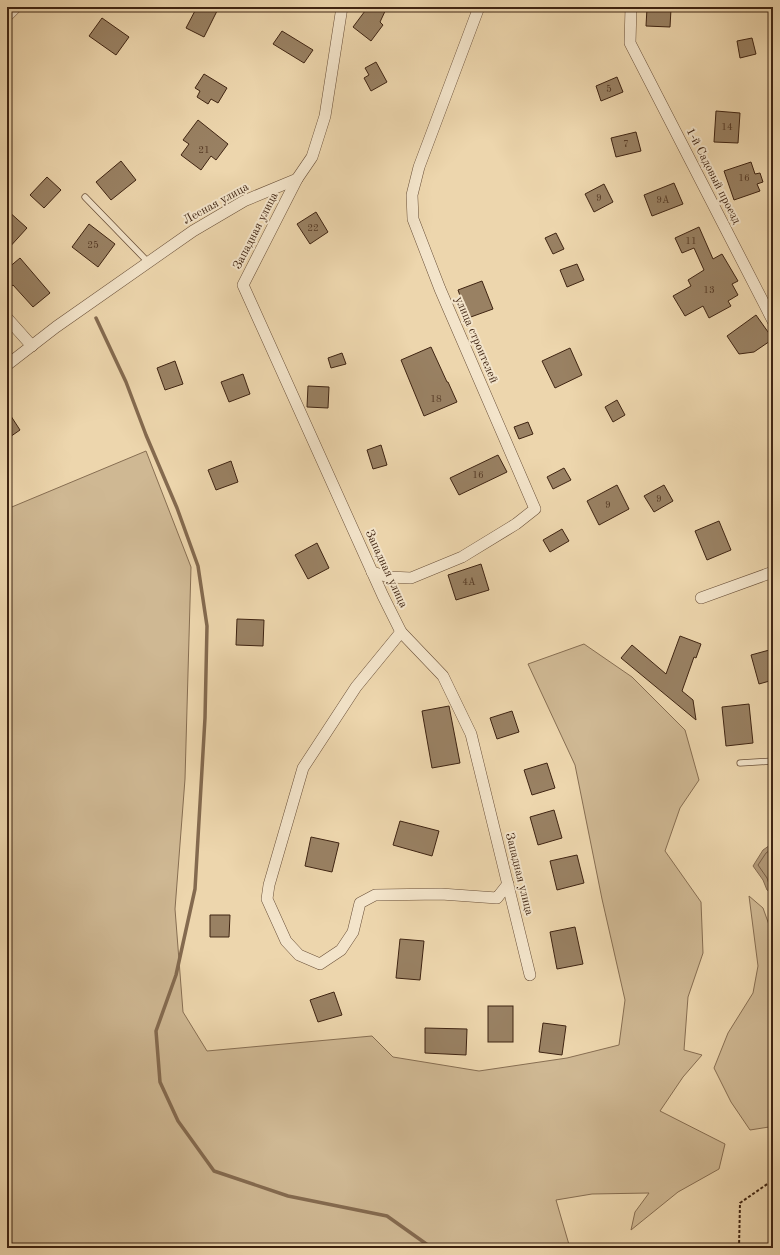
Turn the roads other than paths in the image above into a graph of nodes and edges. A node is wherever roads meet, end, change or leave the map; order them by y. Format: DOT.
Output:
graph roads {
  1 [pos="16,7"];
  2 [pos="342,7"];
  3 [pos="479,7"];
  4 [pos="631,7"];
  5 [pos="7,16"];
  6 [pos="297,179"];
  7 [pos="84,197"];
  8 [pos="148,262"];
  9 [pos="7,318"];
  10 [pos="773,321"];
  11 [pos="32,346"];
  12 [pos="7,365"];
  13 [pos="372,572"];
  14 [pos="773,572"];
  15 [pos="701,598"];
  16 [pos="401,632"];
  17 [pos="773,761"];
  18 [pos="740,763"];
  19 [pos="508,884"];
  20 [pos="530,975"];
  1 -- 5 [label="street"];
  2 -- 6 [label="street"];
  3 -- 13 [label="street, улица строителей"];
  4 -- 10 [label="street, 1-й Садовый проезд"];
  6 -- 8 [label="street, Лесная улица"];
  6 -- 13 [label="street, Западная улица"];
  7 -- 8 [label="lane"];
  8 -- 11 [label="street, Лесная улица"];
  9 -- 11 [label="street"];
  11 -- 12 [label="street, Лесная улица"];
  13 -- 16 [label="street, Западная улица"];
  14 -- 15 [label="street"];
  16 -- 19 [label="street, Западная улица"];
  16 -- 19 [label="street"];
  17 -- 18 [label="lane"];
  19 -- 20 [label="street, Западная улица"];
}
